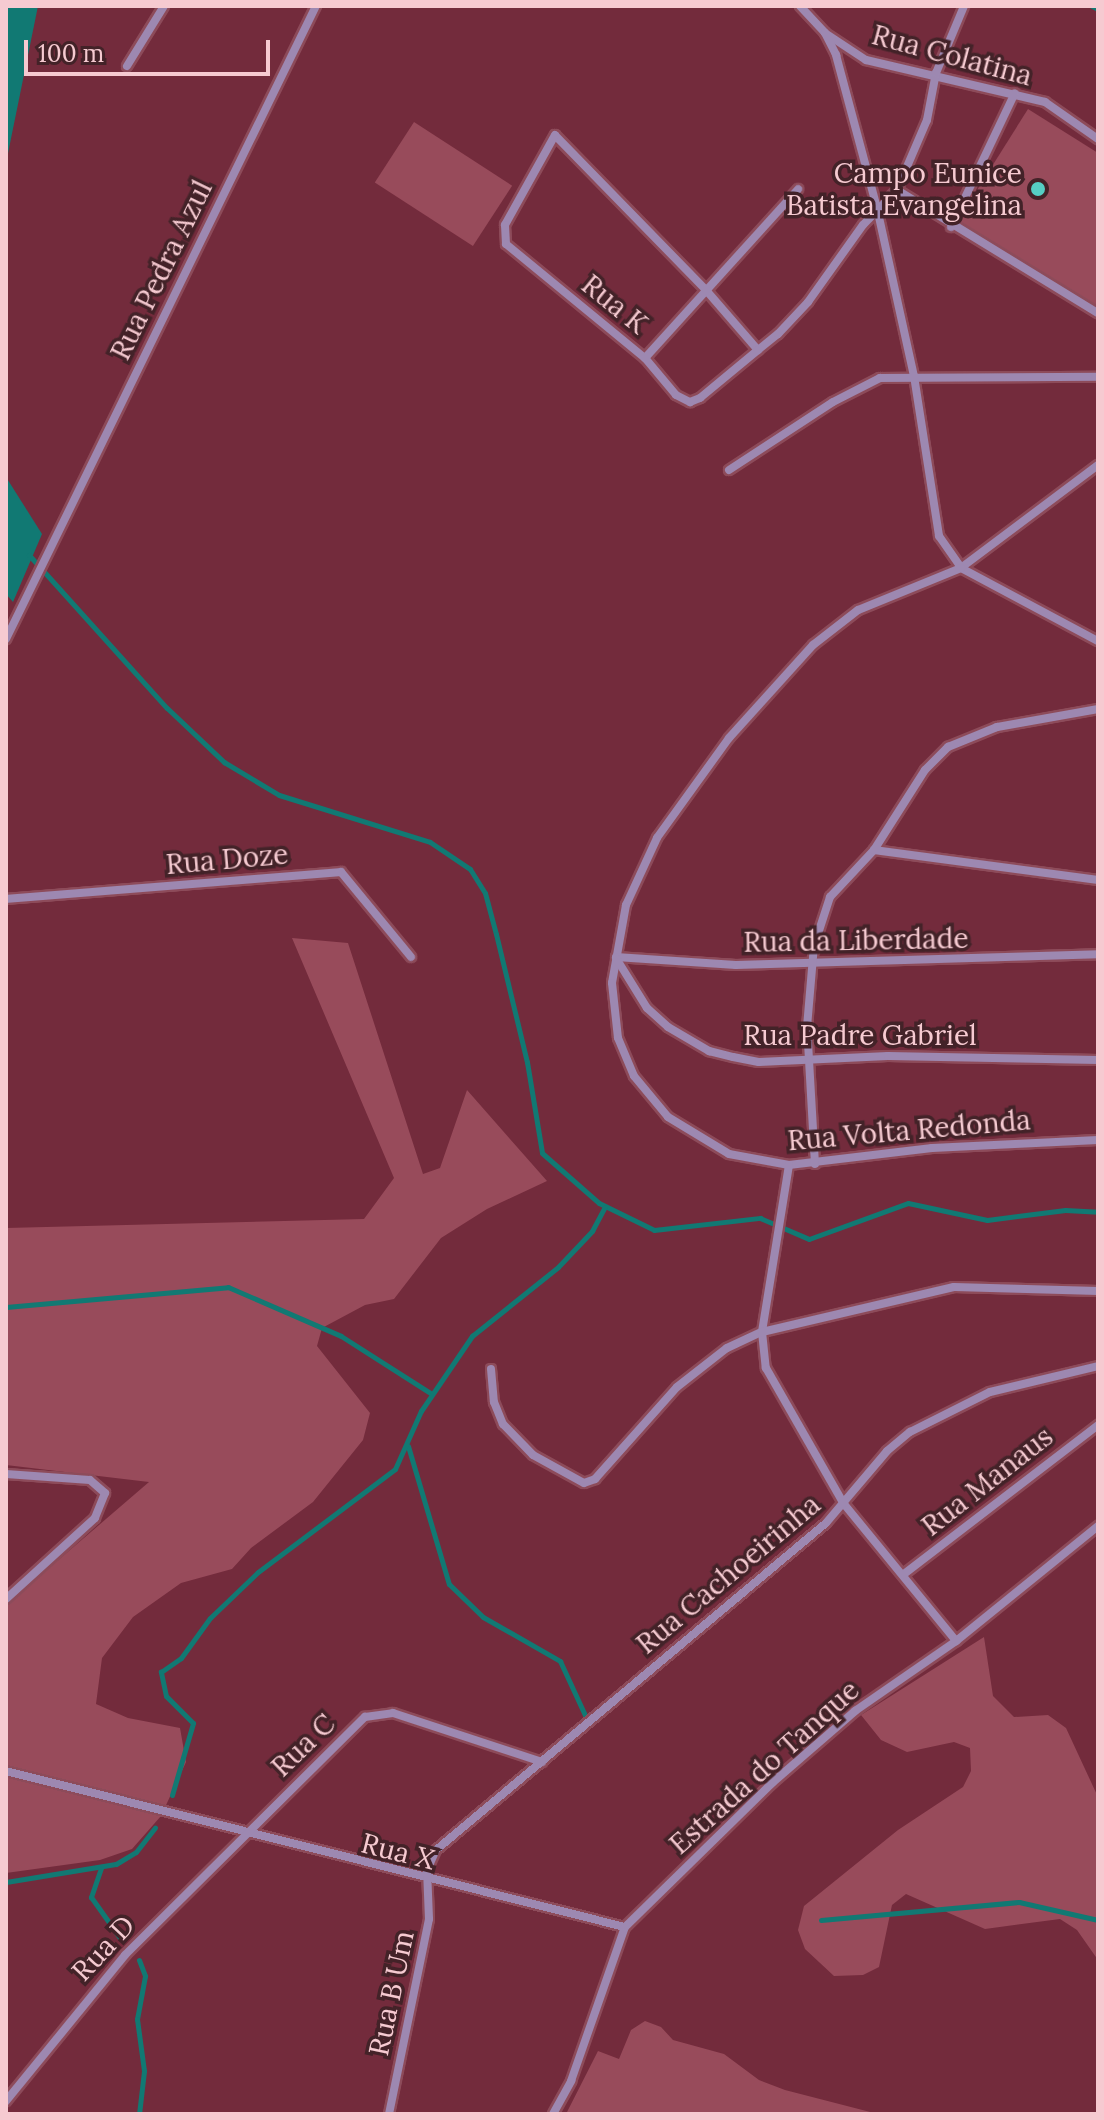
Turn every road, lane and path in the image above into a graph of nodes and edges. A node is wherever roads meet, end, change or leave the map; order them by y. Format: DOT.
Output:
graph roads {
  1 [pos="164,6"];
  2 [pos="316,6"];
  3 [pos="800,6"];
  4 [pos="964,6"];
  5 [pos="825,33"];
  6 [pos="127,66"];
  7 [pos="936,73"];
  8 [pos="1015,93"];
  9 [pos="1098,139"];
  10 [pos="798,189"];
  11 [pos="897,190"];
  12 [pos="877,208"];
  13 [pos="951,227"];
  14 [pos="706,290"];
  15 [pos="1098,313"];
  16 [pos="758,350"];
  17 [pos="645,358"];
  18 [pos="914,376"];
  19 [pos="1098,377"];
  20 [pos="1098,465"];
  21 [pos="729,470"];
  22 [pos="961,568"];
  23 [pos="6,639"];
  24 [pos="1098,641"];
  25 [pos="1098,709"];
  26 [pos="874,850"];
  27 [pos="1098,880"];
  28 [pos="6,899"];
  29 [pos="1098,954"];
  30 [pos="411,957"];
  31 [pos="616,957"];
  32 [pos="812,963"];
  33 [pos="1098,1060"];
  34 [pos="807,1061"];
  35 [pos="1098,1140"];
  36 [pos="815,1164"];
  37 [pos="789,1165"];
  38 [pos="1098,1291"];
  39 [pos="762,1332"];
  40 [pos="1098,1366"];
  41 [pos="491,1369"];
  42 [pos="1098,1425"];
  43 [pos="6,1474"];
  44 [pos="844,1504"];
  45 [pos="1098,1526"];
  46 [pos="904,1574"];
  47 [pos="6,1599"];
  48 [pos="956,1641"];
  49 [pos="542,1762"];
  50 [pos="6,1771"];
  51 [pos="243,1835"];
  52 [pos="426,1881"];
  53 [pos="625,1927"];
  54 [pos="6,2101"];
  55 [pos="389,2114"];
  56 [pos="553,2114"];
  1 -- 6 [label="street"];
  2 -- 23 [label="street, Rua Pedra Azul"];
  3 -- 5 [label="street, Rua Colatina"];
  4 -- 7 [label="street"];
  5 -- 7 [label="street, Rua Colatina"];
  5 -- 12 [label="street"];
  7 -- 8 [label="street, Rua Colatina"];
  7 -- 11 [label="street"];
  8 -- 9 [label="street, Rua Colatina"];
  8 -- 13 [label="street"];
  10 -- 14 [label="street"];
  11 -- 12 [label="street"];
  11 -- 13 [label="street"];
  12 -- 16 [label="street"];
  12 -- 18 [label="street"];
  13 -- 15 [label="street"];
  14 -- 16 [label="street"];
  14 -- 17 [label="street"];
  14 -- 17 [label="street, Rua K"];
  16 -- 17 [label="street, Rua K"];
  18 -- 19 [label="street"];
  18 -- 21 [label="street"];
  18 -- 22 [label="street"];
  20 -- 22 [label="street, Rua Volta Redonda"];
  22 -- 24 [label="street"];
  22 -- 31 [label="street, Rua Volta Redonda"];
  25 -- 26 [label="street"];
  26 -- 27 [label="street"];
  26 -- 32 [label="street"];
  28 -- 30 [label="street, Rua Doze"];
  29 -- 32 [label="street, Rua da Liberdade"];
  31 -- 32 [label="street, Rua da Liberdade"];
  31 -- 34 [label="street, Rua Padre Gabriel"];
  31 -- 37 [label="street, Rua Volta Redonda"];
  32 -- 34 [label="street"];
  33 -- 34 [label="street, Rua Padre Gabriel"];
  34 -- 36 [label="street"];
  35 -- 36 [label="street, Rua Volta Redonda"];
  36 -- 37 [label="street, Rua Volta Redonda"];
  37 -- 39 [label="street"];
  38 -- 39 [label="street"];
  39 -- 41 [label="street"];
  39 -- 44 [label="street"];
  40 -- 44 [label="street, Rua Cachoeirinha"];
  42 -- 46 [label="street, Rua Manaus"];
  43 -- 47 [label="street"];
  44 -- 46 [label="street"];
  44 -- 49 [label="street, Rua Cachoeirinha"];
  45 -- 48 [label="street, Estrada do Tanque"];
  46 -- 48 [label="street"];
  48 -- 53 [label="street, Estrada do Tanque"];
  49 -- 51 [label="street, Rua C"];
  49 -- 52 [label="street, Rua Cachoeirinha"];
  50 -- 51 [label="street, Rua X"];
  51 -- 52 [label="street, Rua X"];
  51 -- 54 [label="street, Rua D"];
  52 -- 53 [label="street, Rua X"];
  52 -- 55 [label="street, Rua B Um"];
  53 -- 56 [label="street, Estrada do Tanque"];
}
